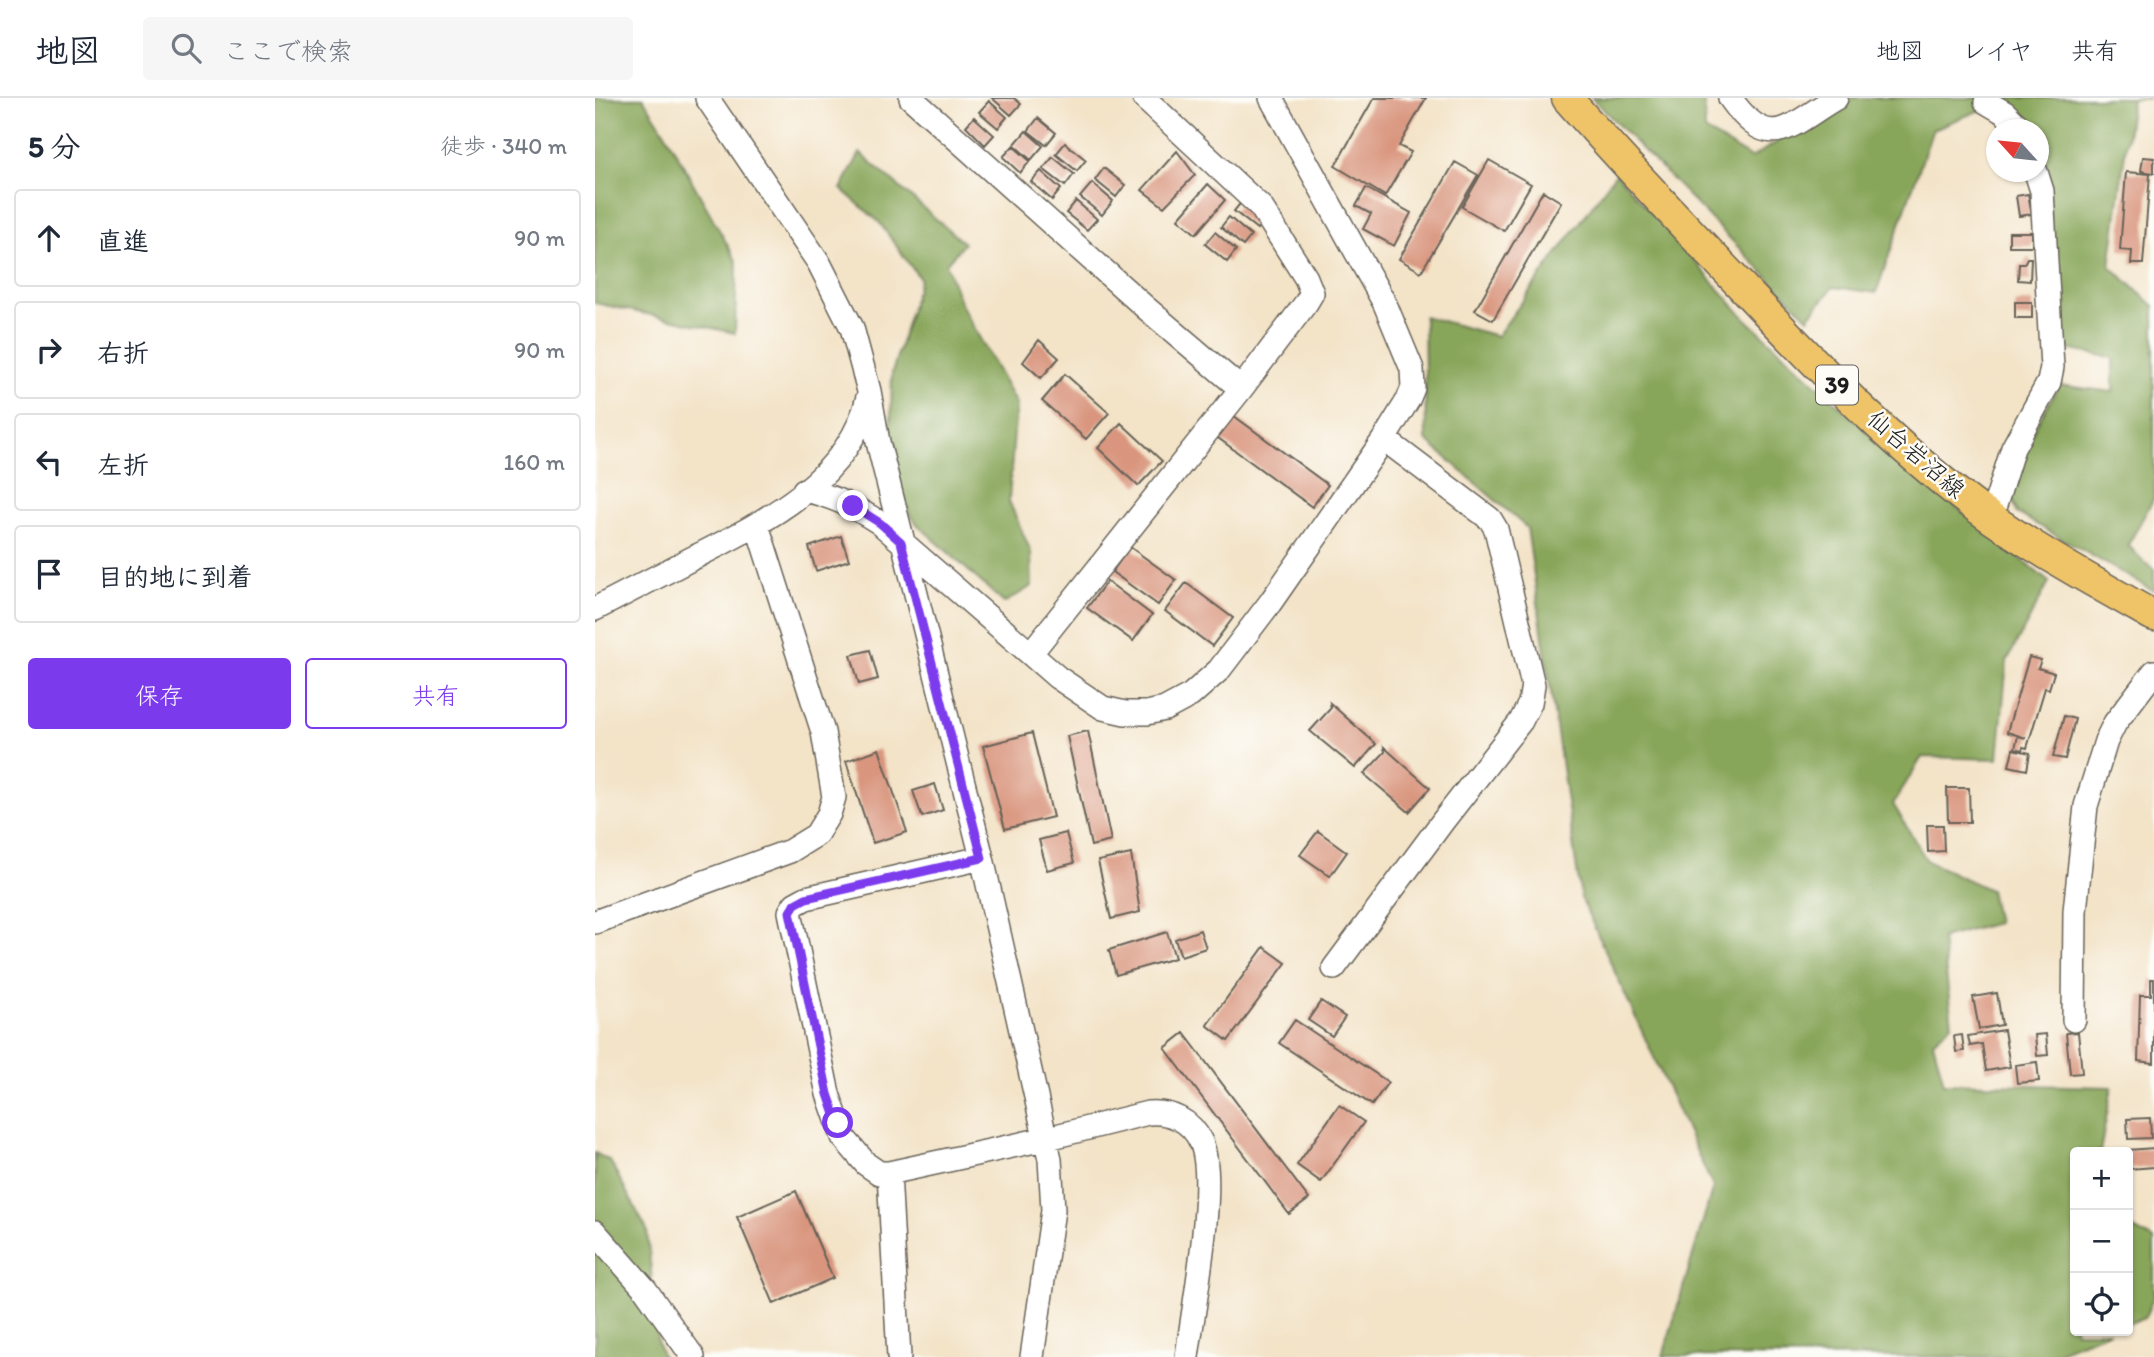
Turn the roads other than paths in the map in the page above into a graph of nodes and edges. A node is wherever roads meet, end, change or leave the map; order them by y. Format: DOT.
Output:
graph roads {
  1 [pos="708,98"];
  2 [pos="911,98"];
  3 [pos="1144,98"];
  4 [pos="1271,98"];
  5 [pos="1567,98"];
  6 [pos="1730,98"];
  7 [pos="1836,98"];
  8 [pos="1986,102"];
  9 [pos="2011,119"];
  10 [pos="2039,182"];
  11 [pos="1241,389"];
  12 [pos="869,391"];
  13 [pos="1384,439"];
  14 [pos="804,490"];
  15 [pos="1991,518"];
  16 [pos="757,525"];
  17 [pos="901,542"];
  18 [pos="595,609"];
  19 [pos="2154,616"];
  20 [pos="1031,653"];
  21 [pos="2154,672"];
  22 [pos="982,858"];
  23 [pos="595,922"];
  24 [pos="1334,968"];
  25 [pos="2074,1020"];
  26 [pos="1044,1139"];
  27 [pos="889,1173"];
  28 [pos="595,1232"];
  29 [pos="693,1357"];
  30 [pos="899,1357"];
  31 [pos="1032,1357"];
  32 [pos="1187,1357"];
  1 -- 12 [label="street"];
  2 -- 11 [label="street"];
  3 -- 11 [label="street"];
  4 -- 13 [label="street"];
  5 -- 15 [label="main road, 仙台岩沼線 / 39"];
  6 -- 7 [label="street"];
  8 -- 9 [label="street"];
  10 -- 15 [label="street"];
  11 -- 20 [label="street"];
  12 -- 14 [label="street"];
  12 -- 17 [label="street"];
  13 -- 20 [label="street"];
  13 -- 24 [label="street"];
  14 -- 16 [label="street"];
  14 -- 17 [label="street"];
  15 -- 19 [label="main road, 仙台岩沼線 / 39"];
  16 -- 18 [label="street"];
  16 -- 23 [label="street"];
  17 -- 20 [label="street"];
  17 -- 22 [label="street"];
  21 -- 25 [label="street"];
  22 -- 26 [label="street"];
  22 -- 27 [label="street"];
  26 -- 27 [label="street"];
  26 -- 31 [label="street"];
  26 -- 32 [label="street"];
  27 -- 30 [label="street"];
  28 -- 29 [label="street"];
}
